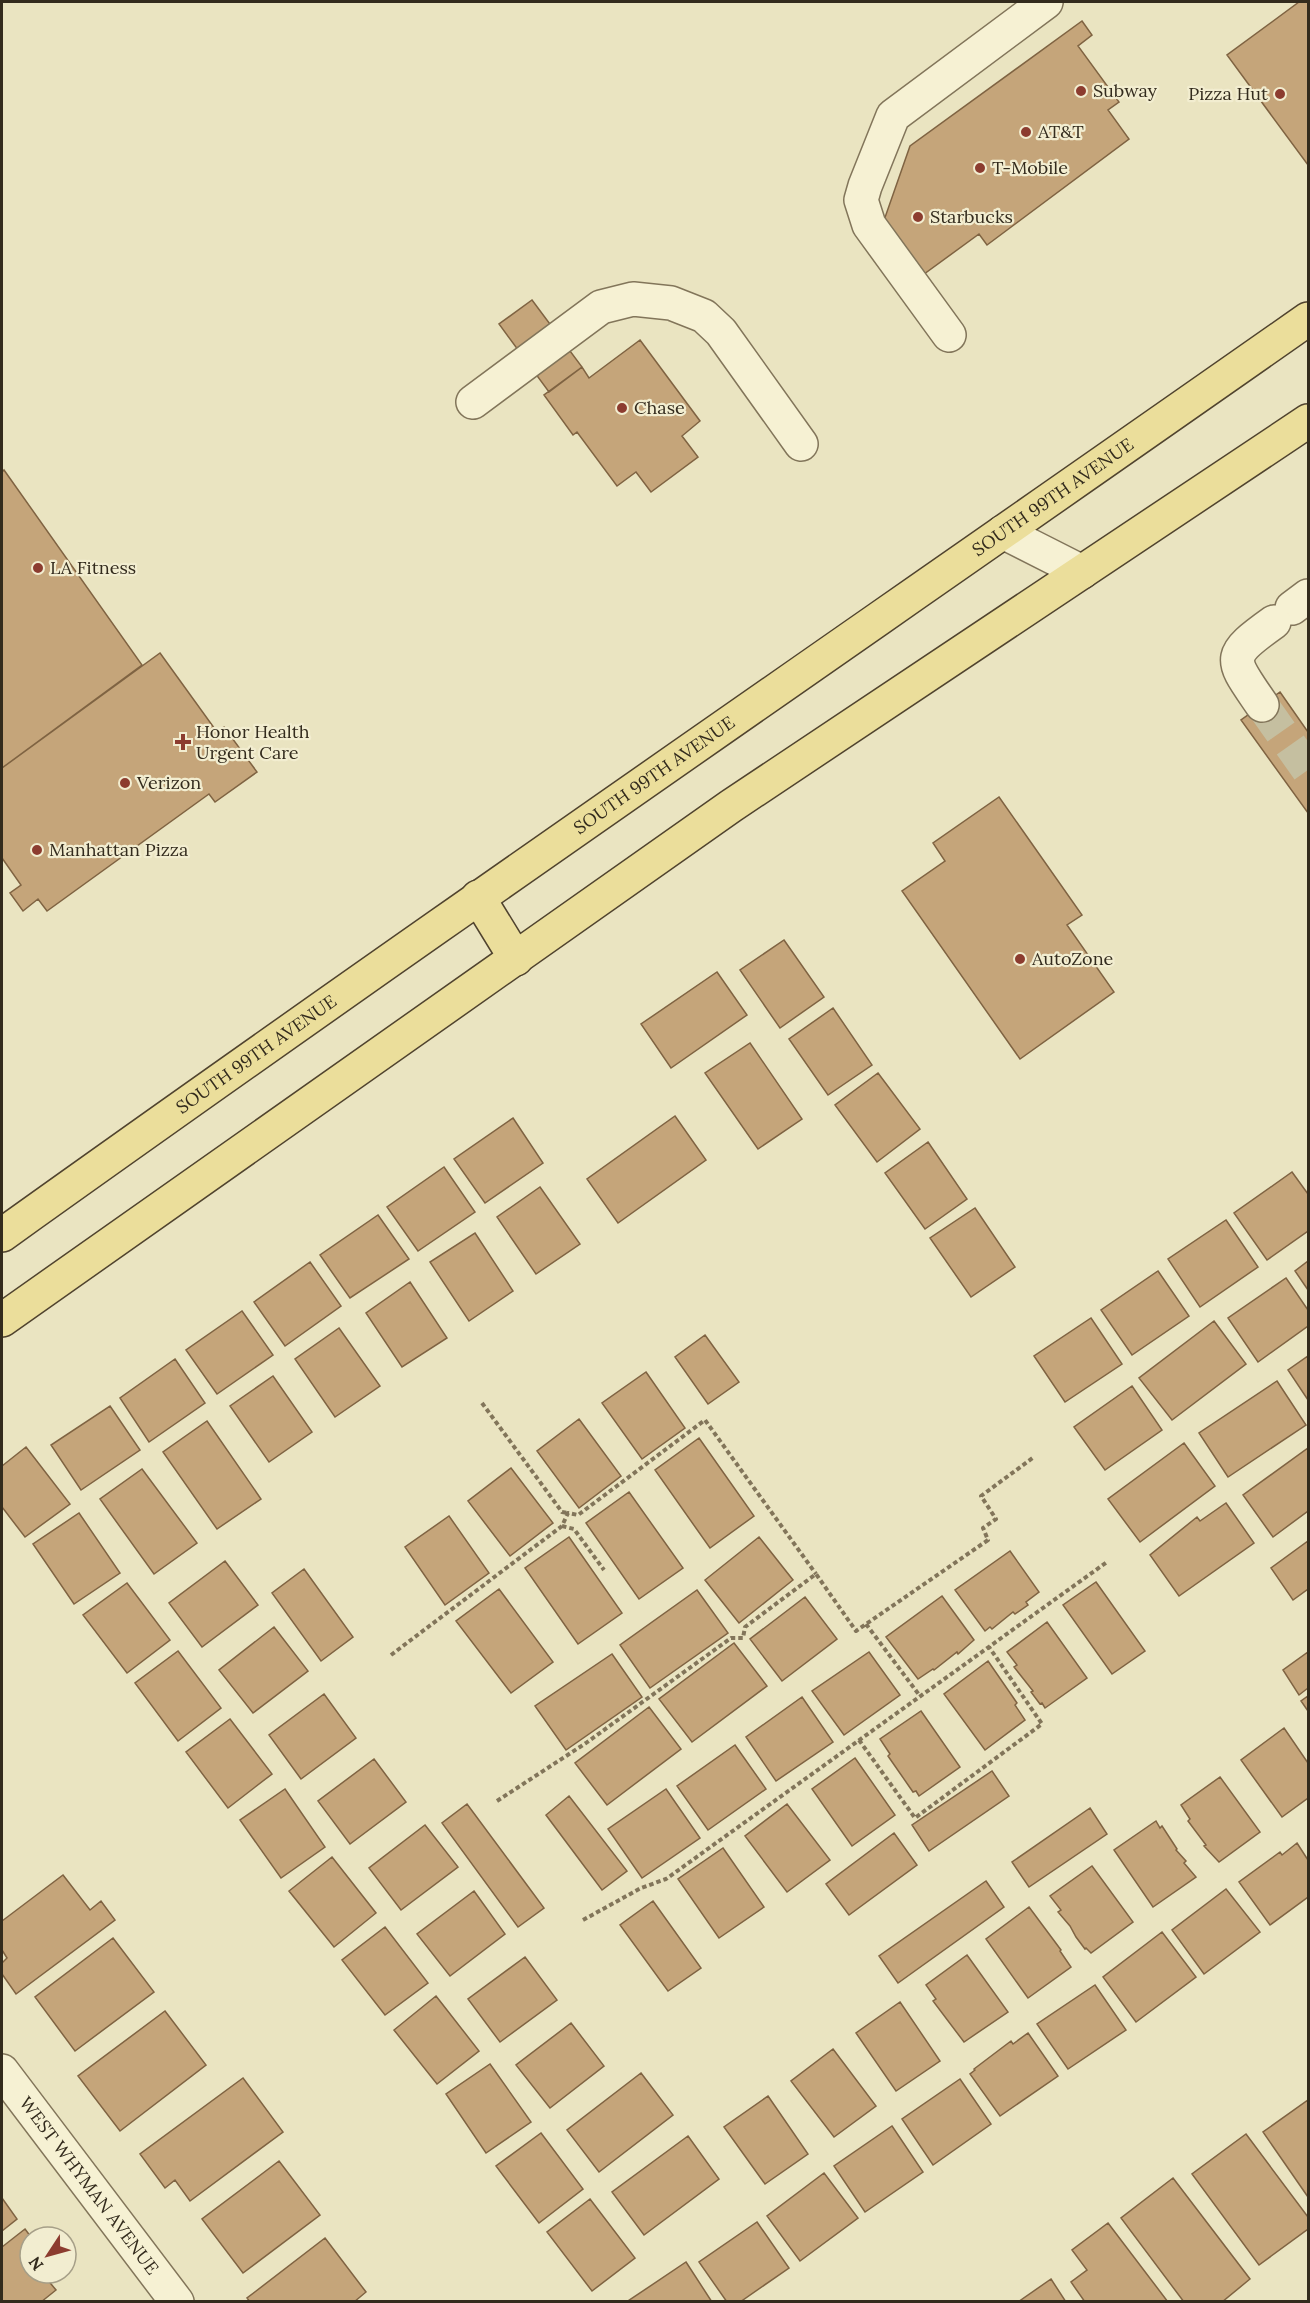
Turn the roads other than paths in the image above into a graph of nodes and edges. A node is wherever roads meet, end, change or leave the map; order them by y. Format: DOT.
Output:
graph roads {
  1 [pos="1046,2"];
  2 [pos="1308,319"];
  3 [pos="950,335"];
  4 [pos="473,402"];
  5 [pos="1308,421"];
  6 [pos="801,444"];
  7 [pos="1003,532"];
  8 [pos="1082,572"];
  9 [pos="1291,608"];
  10 [pos="1262,705"];
  11 [pos="478,897"];
  12 [pos="516,959"];
  13 [pos="2,1235"];
  14 [pos="2,1320"];
  15 [pos="2,2071"];
  16 [pos="177,2301"];
  1 -- 3 [label="street"];
  2 -- 7 [label="main road, SOUTH 99TH AVENUE"];
  4 -- 6 [label="street"];
  5 -- 8 [label="main road"];
  7 -- 8 [label="street"];
  7 -- 11 [label="main road, SOUTH 99TH AVENUE"];
  8 -- 12 [label="main road"];
  9 -- 10 [label="street"];
  11 -- 12 [label="main road"];
  11 -- 13 [label="main road, SOUTH 99TH AVENUE"];
  12 -- 14 [label="main road"];
  15 -- 16 [label="street, WEST WHYMAN AVENUE"];
}
